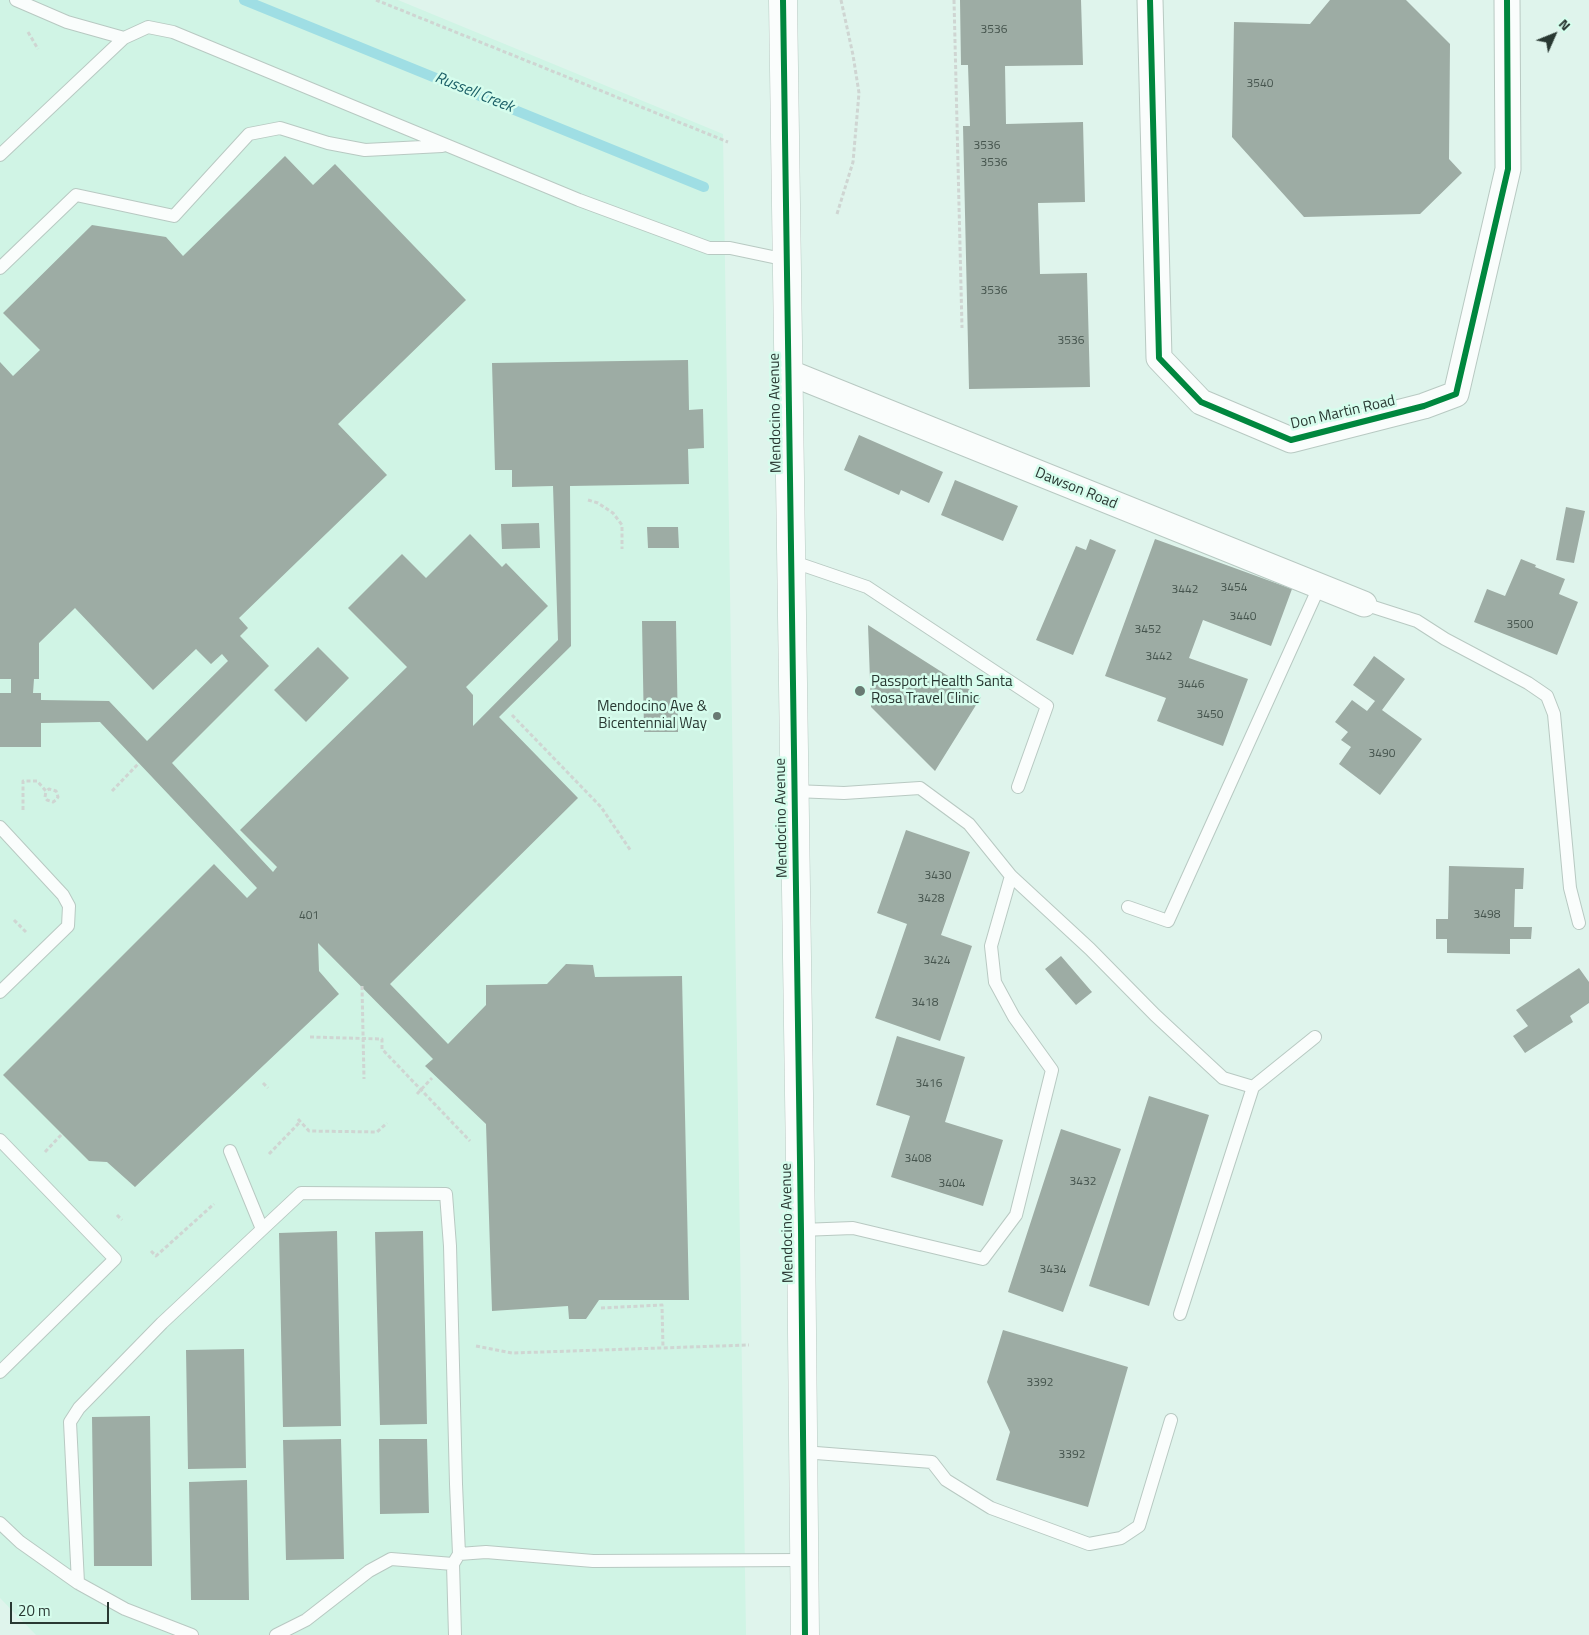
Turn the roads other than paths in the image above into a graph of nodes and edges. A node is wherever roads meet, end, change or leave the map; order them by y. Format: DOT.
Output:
graph roads {
  1 [pos="16,0"];
  2 [pos="783,0"];
  3 [pos="1150,0"];
  4 [pos="1507,0"];
  5 [pos="124,38"];
  6 [pos="446,146"];
  7 [pos="0,155"];
  8 [pos="787,260"];
  9 [pos="0,268"];
  10 [pos="788,372"];
  11 [pos="791,561"];
  12 [pos="1320,587"];
  13 [pos="1364,604"];
  14 [pos="1018,787"];
  15 [pos="794,792"];
  16 [pos="0,827"];
  17 [pos="1011,876"];
  18 [pos="1128,907"];
  19 [pos="1579,923"];
  20 [pos="0,992"];
  21 [pos="1315,1037"];
  22 [pos="1253,1087"];
  23 [pos="0,1140"];
  24 [pos="230,1151"];
  25 [pos="262,1229"];
  26 [pos="801,1230"];
  27 [pos="1180,1314"];
  28 [pos="0,1372"];
  29 [pos="1171,1420"];
  30 [pos="803,1452"];
  31 [pos="0,1523"];
  32 [pos="456,1559"];
  33 [pos="803,1560"];
  34 [pos="78,1583"];
  35 [pos="192,1635"];
  36 [pos="276,1635"];
  37 [pos="455,1635"];
  38 [pos="805,1635"];
  1 -- 5 [label="lane"];
  2 -- 8 [label="main road, Mendocino Avenue"];
  3 -- 4 [label="street, Don Martin Road"];
  5 -- 6 [label="lane"];
  5 -- 7 [label="lane"];
  6 -- 8 [label="lane"];
  6 -- 9 [label="lane"];
  8 -- 10 [label="main road, Mendocino Avenue"];
  10 -- 11 [label="main road, Mendocino Avenue"];
  10 -- 12 [label="street, Dawson Road"];
  11 -- 14 [label="lane"];
  11 -- 15 [label="main road, Mendocino Avenue"];
  12 -- 13 [label="street, Dawson Road"];
  12 -- 18 [label="lane"];
  13 -- 19 [label="lane"];
  15 -- 17 [label="lane"];
  15 -- 26 [label="main road, Mendocino Avenue"];
  16 -- 20 [label="lane"];
  17 -- 22 [label="lane"];
  17 -- 26 [label="lane"];
  21 -- 22 [label="lane"];
  22 -- 27 [label="lane"];
  23 -- 28 [label="lane"];
  24 -- 25 [label="lane"];
  25 -- 32 [label="lane"];
  25 -- 34 [label="lane"];
  26 -- 30 [label="main road, Mendocino Avenue"];
  29 -- 30 [label="lane"];
  30 -- 33 [label="main road, Mendocino Avenue"];
  31 -- 34 [label="lane"];
  32 -- 33 [label="lane"];
  32 -- 36 [label="lane"];
  32 -- 37 [label="lane"];
  33 -- 38 [label="main road, Mendocino Avenue"];
  34 -- 35 [label="lane"];
}
